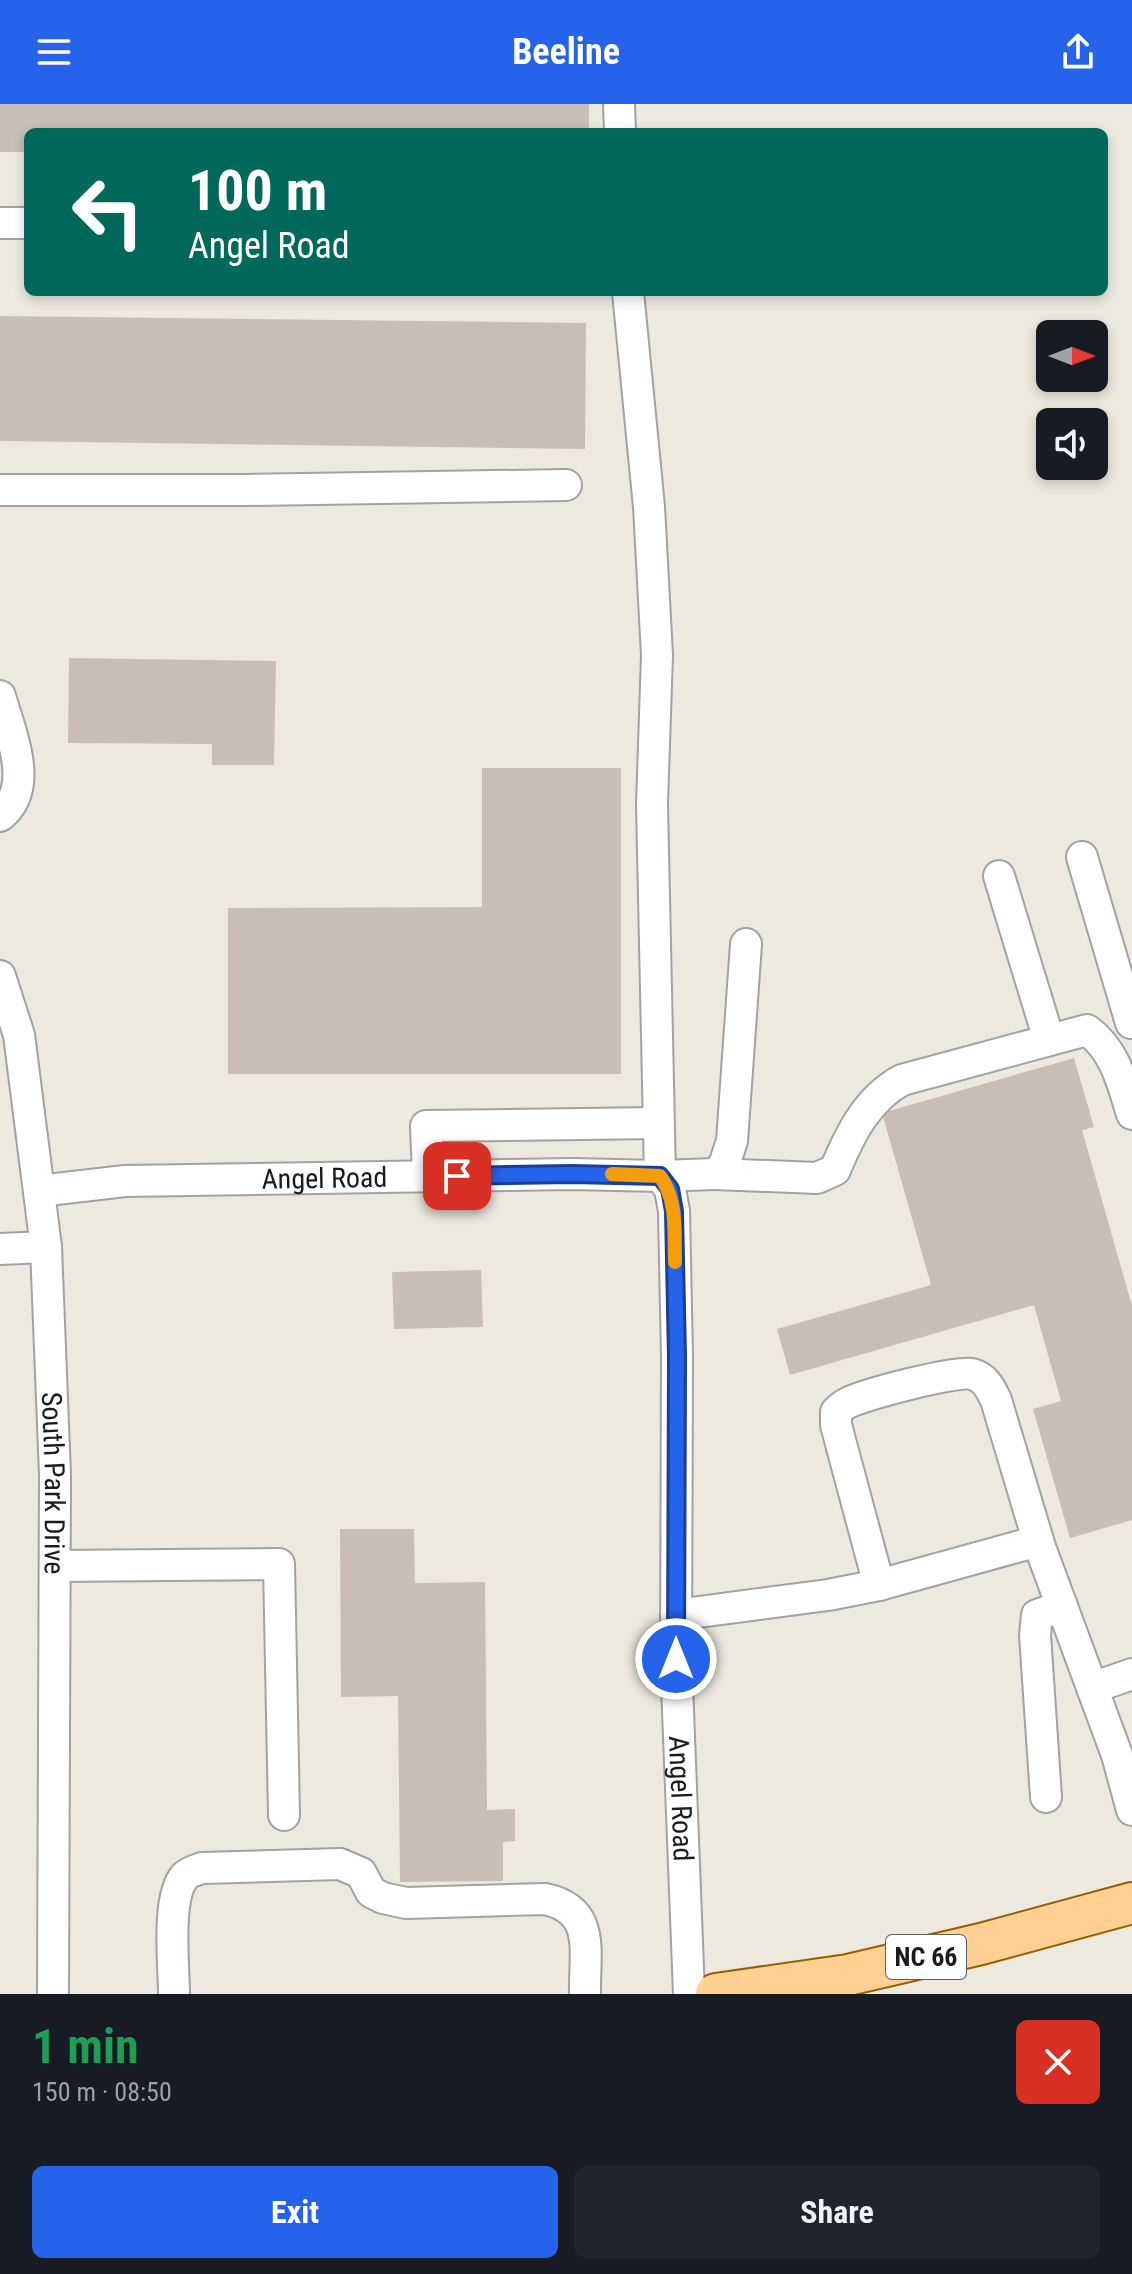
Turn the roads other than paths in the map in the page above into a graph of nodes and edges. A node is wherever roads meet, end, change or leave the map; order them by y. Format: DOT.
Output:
graph roads {
  1 [pos="619,104"];
  2 [pos="620,128"];
  3 [pos="0,223"];
  4 [pos="24,223"];
  5 [pos="628,296"];
  6 [pos="566,485"];
  7 [pos="0,490"];
  8 [pos="0,696"];
  9 [pos="0,816"];
  10 [pos="1082,857"];
  11 [pos="999,876"];
  12 [pos="746,944"];
  13 [pos="0,976"];
  14 [pos="1132,1023"];
  15 [pos="1095,1035"];
  16 [pos="1049,1040"];
  17 [pos="1132,1114"];
  18 [pos="657,1123"];
  19 [pos="715,1174"];
  20 [pos="660,1176"];
  21 [pos="428,1177"];
  22 [pos="39,1191"];
  23 [pos="46,1247"];
  24 [pos="0,1249"];
  25 [pos="1038,1541"];
  26 [pos="55,1566"];
  27 [pos="879,1585"];
  28 [pos="1062,1606"];
  29 [pos="676,1615"];
  30 [pos="1132,1674"];
  31 [pos="1092,1688"];
  32 [pos="1046,1797"];
  33 [pos="1132,1810"];
  34 [pos="284,1815"];
  35 [pos="1132,1903"];
  36 [pos="53,1994"];
  37 [pos="174,1994"];
  38 [pos="585,1994"];
  39 [pos="689,1994"];
  40 [pos="716,1994"];
  1 -- 2 [label="street"];
  3 -- 4 [label="street"];
  5 -- 18 [label="street, Angel Road"];
  6 -- 7 [label="street"];
  8 -- 9 [label="street"];
  10 -- 14 [label="street"];
  11 -- 16 [label="street"];
  12 -- 19 [label="street"];
  13 -- 22 [label="street, South Park Drive"];
  14 -- 15 [label="street"];
  15 -- 16 [label="street"];
  15 -- 17 [label="street"];
  16 -- 19 [label="street"];
  18 -- 20 [label="street, Angel Road"];
  18 -- 21 [label="street"];
  19 -- 20 [label="street"];
  20 -- 21 [label="street, Angel Road"];
  20 -- 29 [label="street, Angel Road"];
  21 -- 22 [label="street, Angel Road"];
  22 -- 23 [label="street, South Park Drive"];
  23 -- 24 [label="street"];
  23 -- 26 [label="street, South Park Drive"];
  25 -- 27 [label="street"];
  25 -- 27 [label="street"];
  25 -- 28 [label="street"];
  26 -- 34 [label="street"];
  26 -- 36 [label="street, South Park Drive"];
  27 -- 29 [label="street"];
  28 -- 31 [label="street"];
  28 -- 32 [label="street"];
  29 -- 39 [label="street, Angel Road"];
  30 -- 31 [label="street"];
  31 -- 33 [label="street"];
  35 -- 40 [label="main road, NC 66"];
  37 -- 38 [label="street"];
}
